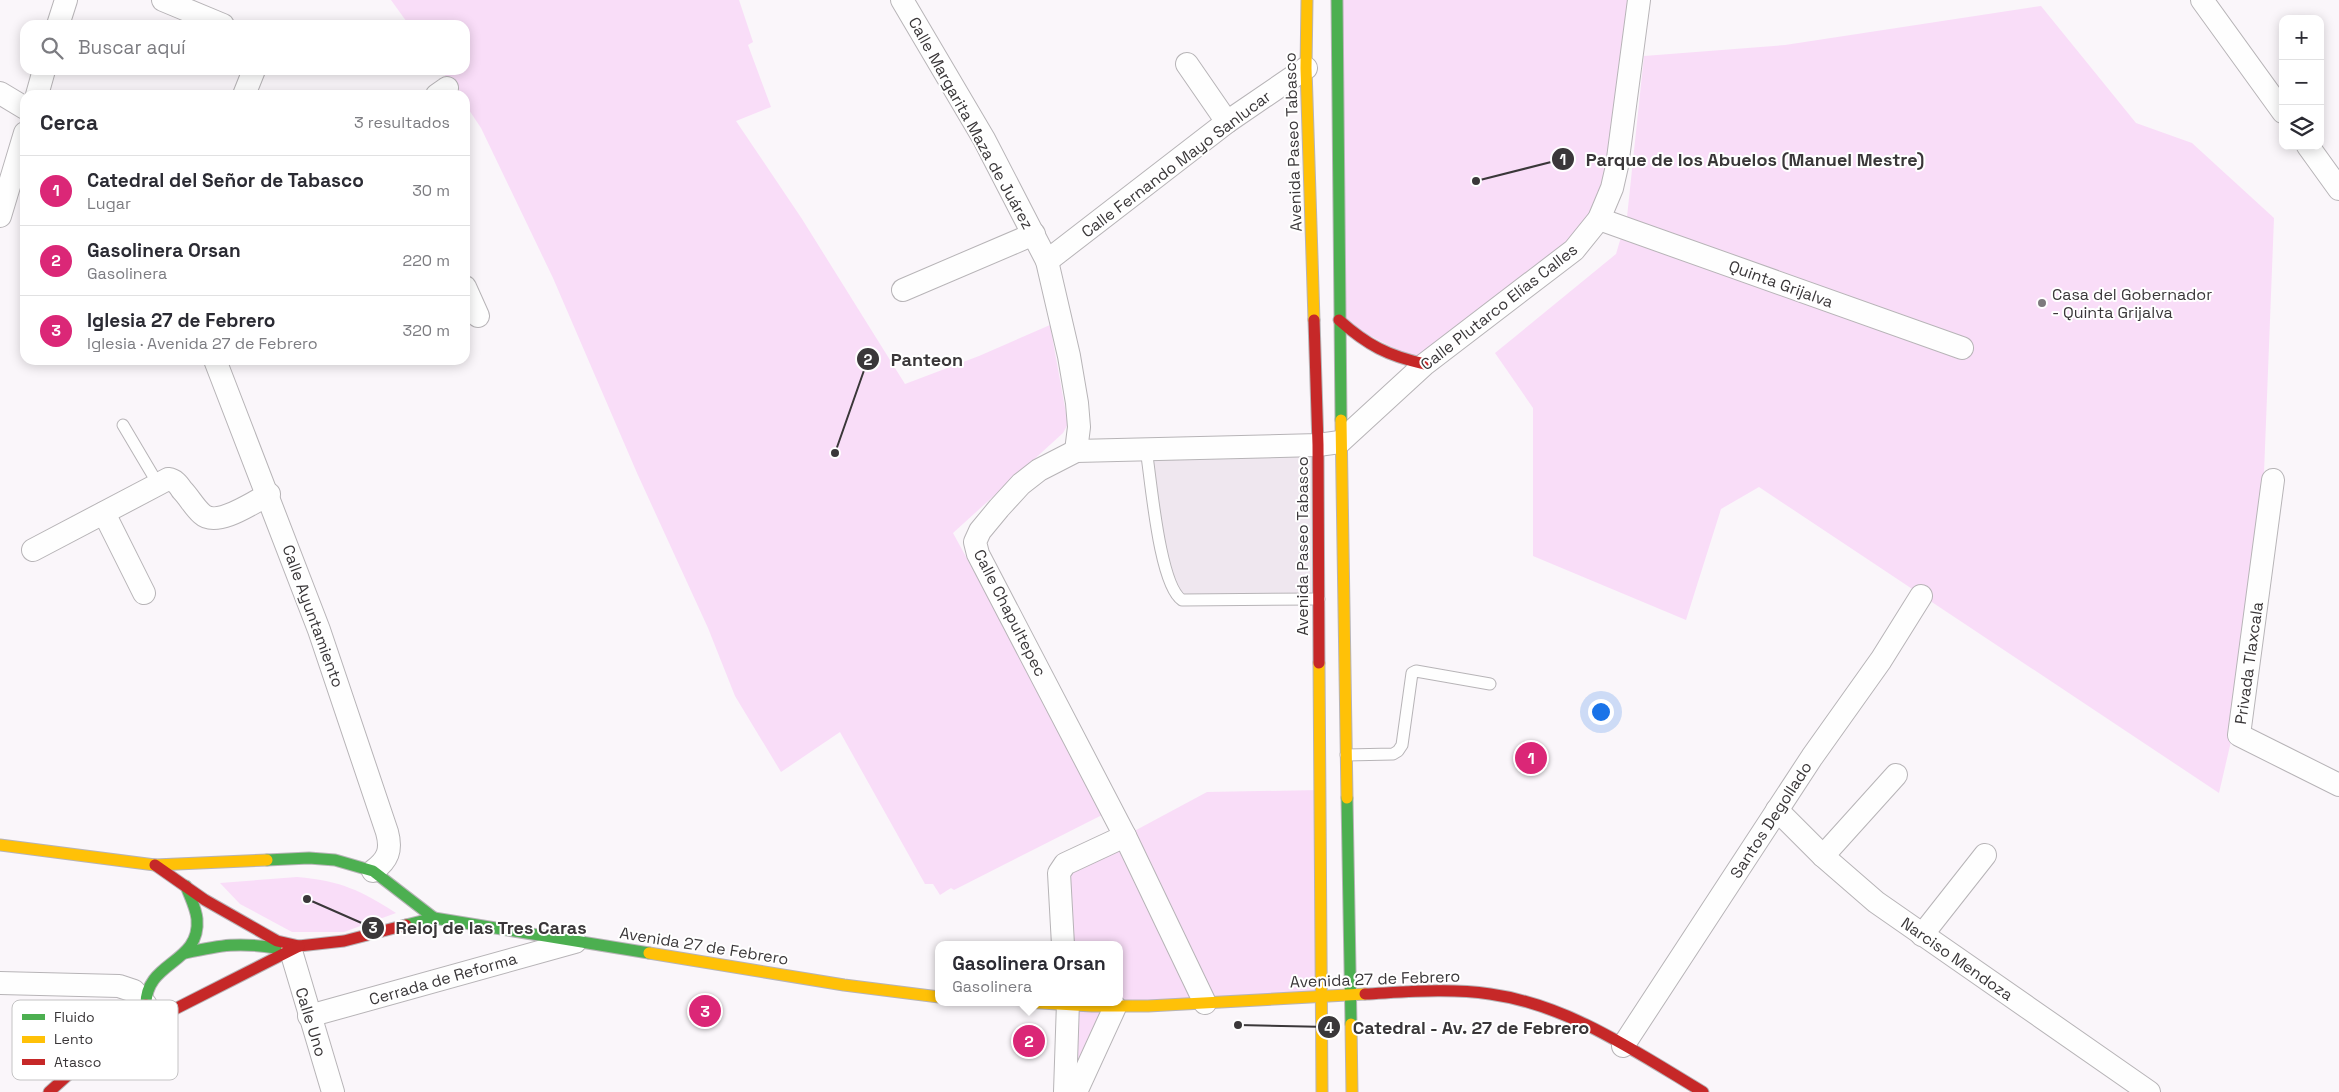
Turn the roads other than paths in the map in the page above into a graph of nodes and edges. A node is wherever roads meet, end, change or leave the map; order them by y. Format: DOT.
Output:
graph roads {
  1 [pos="66,0"];
  2 [pos="163,0"];
  3 [pos="902,0"];
  4 [pos="1306,0"];
  5 [pos="1337,0"];
  6 [pos="1639,0"];
  7 [pos="2202,0"];
  8 [pos="60,20"];
  9 [pos="211,20"];
  10 [pos="1187,64"];
  11 [pos="1306,68"];
  12 [pos="43,75"];
  13 [pos="252,75"];
  14 [pos="38,90"];
  15 [pos="246,90"];
  16 [pos="0,93"];
  17 [pos="20,105"];
  18 [pos="2279,106"];
  19 [pos="1227,122"];
  20 [pos="20,150"];
  21 [pos="2311,150"];
  22 [pos="2339,189"];
  23 [pos="0,216"];
  24 [pos="1599,219"];
  25 [pos="1034,234"];
  26 [pos="1047,261"];
  27 [pos="903,290"];
  28 [pos="470,298"];
  29 [pos="478,316"];
  30 [pos="1339,320"];
  31 [pos="1962,348"];
  32 [pos="1425,364"];
  33 [pos="217,365"];
  34 [pos="123,425"];
  35 [pos="1340,442"];
  36 [pos="1318,445"];
  37 [pos="1146,449"];
  38 [pos="1076,451"];
  39 [pos="2274,480"];
  40 [pos="158,484"];
  41 [pos="268,494"];
  42 [pos="104,513"];
  43 [pos="32,550"];
  44 [pos="144,593"];
  45 [pos="1921,596"];
  46 [pos="1318,599"];
  47 [pos="1490,684"];
  48 [pos="1346,755"];
  49 [pos="1896,774"];
  50 [pos="2339,785"];
  51 [pos="1778,810"];
  52 [pos="1125,836"];
  53 [pos="0,845"];
  54 [pos="1985,855"];
  55 [pos="1823,856"];
  56 [pos="155,865"];
  57 [pos="373,871"];
  58 [pos="186,886"];
  59 [pos="434,918"];
  60 [pos="1922,935"];
  61 [pos="1064,941"];
  62 [pos="577,942"];
  63 [pos="295,949"];
  64 [pos="184,953"];
  65 [pos="0,983"];
  66 [pos="1350,994"];
  67 [pos="1320,995"];
  68 [pos="935,996"];
  69 [pos="142,1000"];
  70 [pos="146,1000"];
  71 [pos="1205,1003"];
  72 [pos="1068,1006"];
  73 [pos="1099,1006"];
  74 [pos="1115,1007"];
  75 [pos="178,1008"];
  76 [pos="309,1016"];
  77 [pos="1623,1046"];
  78 [pos="62,1080"];
  79 [pos="49,1092"];
  80 [pos="333,1092"];
  81 [pos="1065,1092"];
  82 [pos="1076,1092"];
  83 [pos="1322,1092"];
  84 [pos="1352,1092"];
  85 [pos="1703,1092"];
  86 [pos="2150,1092"];
  1 -- 8 [label="street"];
  2 -- 9 [label="street"];
  3 -- 25 [label="street, Calle Margarita Maza de Juárez"];
  4 -- 11 [label="main road, Avenida Paseo Tabasco"];
  5 -- 30 [label="main road"];
  6 -- 24 [label="street, Calle Plutarco Elías Calles"];
  7 -- 18 [label="street"];
  10 -- 19 [label="street"];
  11 -- 19 [label="street, Calle Fernando Mayo Sanlucar"];
  11 -- 36 [label="main road, Avenida Paseo Tabasco"];
  12 -- 14 [label="street"];
  13 -- 15 [label="street"];
  16 -- 17 [label="street"];
  19 -- 26 [label="street, Calle Fernando Mayo Sanlucar"];
  20 -- 23 [label="street"];
  21 -- 22 [label="street"];
  24 -- 31 [label="street, Quinta Grijalva"];
  24 -- 32 [label="street, Calle Plutarco Elías Calles"];
  25 -- 26 [label="street, Calle Margarita Maza de Juárez"];
  25 -- 27 [label="street"];
  26 -- 38 [label="street, Calle Margarita Maza de Juárez"];
  28 -- 29 [label="street"];
  30 -- 32 [label="main road"];
  30 -- 35 [label="main road"];
  32 -- 35 [label="street, Calle Plutarco Elías Calles"];
  33 -- 41 [label="street, Calle Ayuntamiento"];
  34 -- 40 [label="lane"];
  35 -- 36 [label="street, Calle Chapultepec"];
  35 -- 48 [label="main road"];
  36 -- 37 [label="street, Calle Chapultepec"];
  36 -- 46 [label="main road, Avenida Paseo Tabasco"];
  37 -- 38 [label="street, Calle Chapultepec"];
  37 -- 46 [label="lane"];
  38 -- 52 [label="street, Calle Chapultepec"];
  39 -- 50 [label="street, Privada Tlaxcala"];
  40 -- 41 [label="street"];
  40 -- 42 [label="street"];
  41 -- 57 [label="street, Calle Ayuntamiento"];
  42 -- 43 [label="street"];
  42 -- 44 [label="street"];
  45 -- 51 [label="street, Santos Degollado"];
  46 -- 67 [label="main road, Avenida Paseo Tabasco"];
  47 -- 48 [label="lane"];
  48 -- 66 [label="main road"];
  49 -- 55 [label="street"];
  51 -- 55 [label="street, Narciso Mendoza"];
  51 -- 77 [label="street, Santos Degollado"];
  52 -- 61 [label="street"];
  52 -- 71 [label="street, Calle Chapultepec"];
  53 -- 56 [label="main road, Avenida 27 de Febrero"];
  54 -- 60 [label="street"];
  55 -- 60 [label="street, Narciso Mendoza"];
  56 -- 57 [label="main road, Avenida 27 de Febrero"];
  56 -- 58 [label="main road, Avenida 27 de Febrero"];
  57 -- 59 [label="main road, Avenida 27 de Febrero"];
  58 -- 63 [label="main road, Avenida 27 de Febrero"];
  58 -- 64 [label="main road"];
  59 -- 62 [label="main road, Avenida 27 de Febrero"];
  59 -- 63 [label="main road, Avenida 27 de Febrero"];
  60 -- 86 [label="street, Narciso Mendoza"];
  62 -- 68 [label="main road, Avenida 27 de Febrero"];
  62 -- 76 [label="street, Cerrada de Reforma"];
  63 -- 64 [label="main road"];
  63 -- 75 [label="main road"];
  63 -- 76 [label="street, Calle Uno"];
  64 -- 70 [label="main road"];
  65 -- 69 [label="street"];
  66 -- 67 [label="main road, Avenida 27 de Febrero"];
  66 -- 77 [label="main road, Avenida 27 de Febrero"];
  66 -- 84 [label="main road"];
  67 -- 71 [label="main road, Avenida 27 de Febrero"];
  67 -- 83 [label="main road, Avenida Paseo Tabasco"];
  71 -- 74 [label="main road, Avenida 27 de Febrero"];
  72 -- 81 [label="street"];
  73 -- 74 [label="main road, Avenida 27 de Febrero"];
  74 -- 82 [label="street"];
  76 -- 80 [label="street, Calle Uno"];
  77 -- 85 [label="main road, Avenida 27 de Febrero"];
  78 -- 79 [label="main road"];
}
